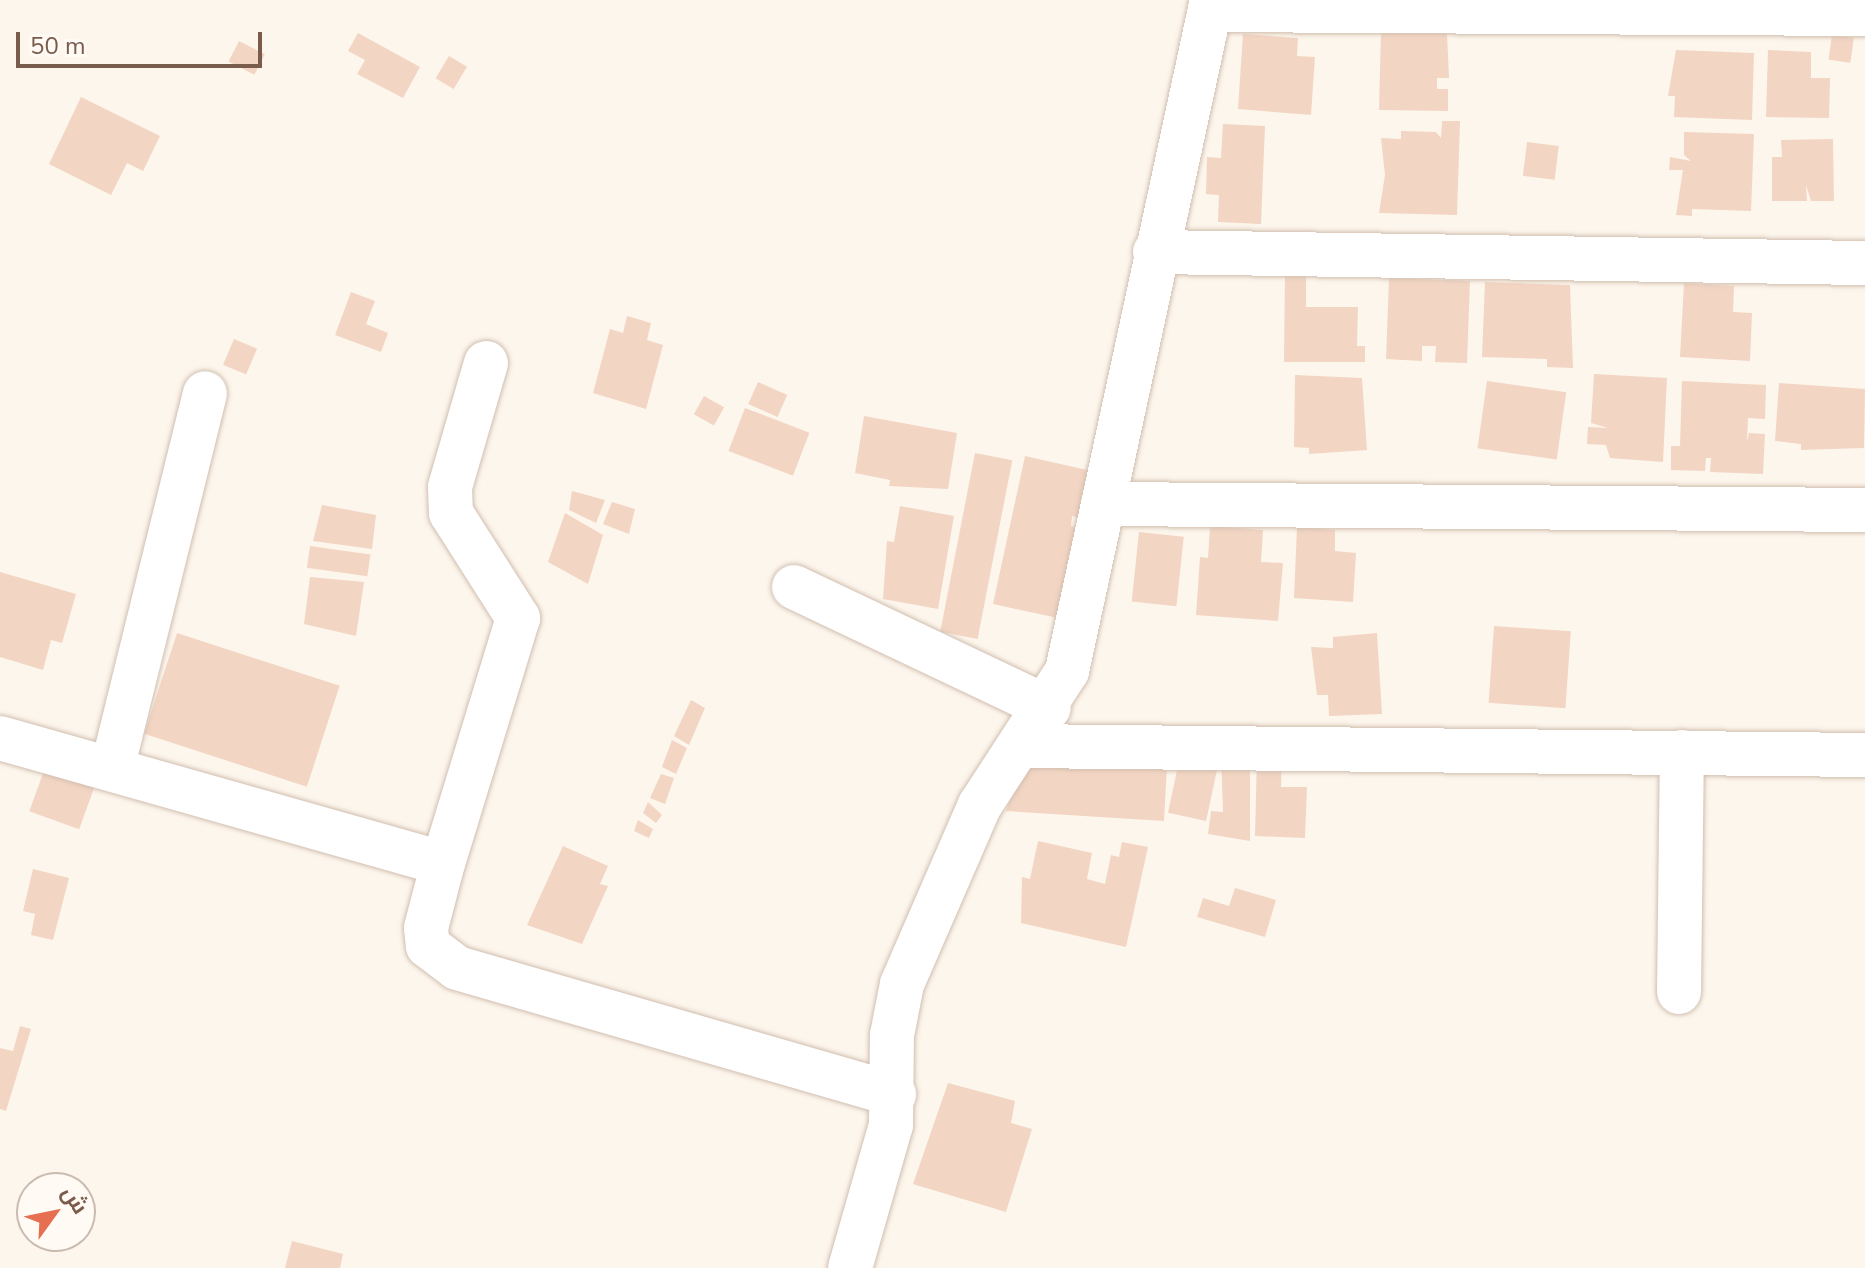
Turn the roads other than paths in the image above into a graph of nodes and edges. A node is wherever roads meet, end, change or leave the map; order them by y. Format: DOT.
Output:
graph roads {
  1 [pos="1211,5"];
  2 [pos="1865,14"];
  3 [pos="1155,252"];
  4 [pos="1865,263"];
  5 [pos="486,363"];
  6 [pos="205,393"];
  7 [pos="1103,504"];
  8 [pos="1865,510"];
  9 [pos="794,587"];
  10 [pos="1049,708"];
  11 [pos="0,738"];
  12 [pos="1021,746"];
  13 [pos="1682,752"];
  14 [pos="1865,755"];
  15 [pos="112,769"];
  16 [pos="443,863"];
  17 [pos="1679,992"];
  18 [pos="894,1094"];
  19 [pos="850,1268"];
  1 -- 2 [label="street"];
  1 -- 3 [label="street"];
  3 -- 4 [label="street"];
  3 -- 7 [label="street"];
  5 -- 16 [label="street"];
  6 -- 15 [label="street"];
  7 -- 8 [label="street"];
  7 -- 10 [label="street"];
  9 -- 10 [label="street"];
  10 -- 12 [label="street"];
  11 -- 15 [label="street"];
  12 -- 13 [label="street"];
  12 -- 18 [label="street"];
  13 -- 14 [label="street"];
  13 -- 17 [label="street"];
  15 -- 16 [label="street"];
  16 -- 18 [label="street"];
  18 -- 19 [label="street"];
}
